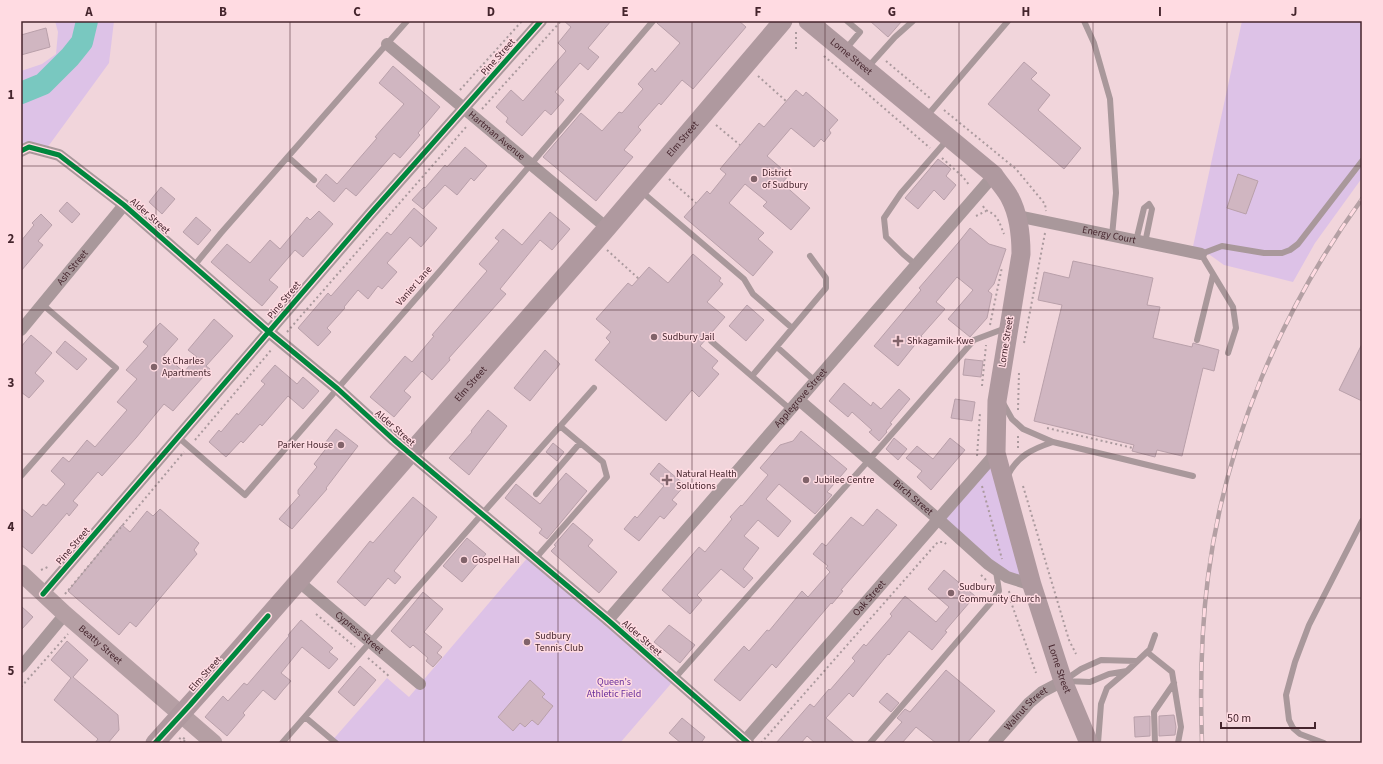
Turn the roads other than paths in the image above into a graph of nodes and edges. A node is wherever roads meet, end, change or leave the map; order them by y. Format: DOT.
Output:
graph roads {
  1 [pos="407,21"];
  2 [pos="541,21"];
  3 [pos="653,21"];
  4 [pos="846,21"];
  5 [pos="913,21"];
  6 [pos="1008,21"];
  7 [pos="1084,21"];
  8 [pos="796,28"];
  9 [pos="387,44"];
  10 [pos="844,51"];
  11 [pos="867,70"];
  12 [pos="463,109"];
  13 [pos="924,118"];
  14 [pos="949,138"];
  15 [pos="21,150"];
  16 [pos="288,158"];
  17 [pos="1362,161"];
  18 [pos="530,164"];
  19 [pos="994,175"];
  20 [pos="314,180"];
  21 [pos="639,189"];
  22 [pos="124,205"];
  23 [pos="1016,216"];
  24 [pos="607,228"];
  25 [pos="1112,236"];
  26 [pos="1140,242"];
  27 [pos="1201,254"];
  28 [pos="810,256"];
  29 [pos="916,265"];
  30 [pos="194,267"];
  31 [pos="1213,275"];
  32 [pos="42,304"];
  33 [pos="1009,327"];
  34 [pos="792,328"];
  35 [pos="21,330"];
  36 [pos="269,332"];
  37 [pos="1197,340"];
  38 [pos="711,341"];
  39 [pos="777,347"];
  40 [pos="1228,353"];
  41 [pos="752,376"];
  42 [pos="815,381"];
  43 [pos="594,388"];
  44 [pos="338,389"];
  45 [pos="990,389"];
  46 [pos="799,400"];
  47 [pos="790,409"];
  48 [pos="560,426"];
  49 [pos="178,437"];
  50 [pos="1053,442"];
  51 [pos="580,443"];
  52 [pos="410,453"];
  53 [pos="996,453"];
  54 [pos="869,460"];
  55 [pos="21,476"];
  56 [pos="1193,476"];
  57 [pos="1004,483"];
  58 [pos="536,494"];
  59 [pos="482,514"];
  60 [pos="938,519"];
  61 [pos="1362,521"];
  62 [pos="535,559"];
  63 [pos="996,570"];
  64 [pos="21,573"];
  65 [pos="298,581"];
  66 [pos="1032,585"];
  67 [pos="43,594"];
  68 [pos="70,619"];
  69 [pos="608,620"];
  70 [pos="1155,635"];
  71 [pos="371,642"];
  72 [pos="1147,652"];
  73 [pos="1136,661"];
  74 [pos="21,667"];
  75 [pos="1127,671"];
  76 [pos="674,678"];
  77 [pos="1063,681"];
  78 [pos="1174,683"];
  79 [pos="420,684"];
  80 [pos="181,714"];
  81 [pos="305,717"];
  82 [pos="745,742"];
  83 [pos="155,743"];
  84 [pos="214,743"];
  85 [pos="282,743"];
  86 [pos="336,743"];
  87 [pos="870,743"];
  88 [pos="994,743"];
  89 [pos="1089,743"];
  90 [pos="1098,743"];
  91 [pos="1156,743"];
  92 [pos="1178,743"];
  93 [pos="1324,743"];
  1 -- 9 [label="lane"];
  2 -- 12 [label="street, Pine Street"];
  3 -- 18 [label="lane, Vanier Lane"];
  4 -- 10 [label="lane"];
  5 -- 11 [label="lane"];
  6 -- 13 [label="lane"];
  7 -- 25 [label="lane"];
  8 -- 10 [label="main road, Lorne Street"];
  8 -- 21 [label="main road, Elm Street"];
  9 -- 12 [label="street, Hartman Avenue"];
  9 -- 16 [label="lane"];
  10 -- 11 [label="main road, Lorne Street"];
  11 -- 13 [label="main road, Lorne Street"];
  12 -- 18 [label="street, Hartman Avenue"];
  12 -- 36 [label="street, Pine Street"];
  13 -- 14 [label="main road, Lorne Street"];
  14 -- 19 [label="main road, Lorne Street"];
  14 -- 29 [label="lane"];
  15 -- 22 [label="street, Alder Street"];
  16 -- 20 [label="lane"];
  16 -- 30 [label="lane"];
  17 -- 27 [label="lane"];
  18 -- 24 [label="street, Hartman Avenue"];
  18 -- 44 [label="lane, Vanier Lane"];
  19 -- 23 [label="main road, Lorne Street"];
  19 -- 29 [label="street, Applegrove Street"];
  21 -- 24 [label="main road, Elm Street"];
  21 -- 34 [label="lane"];
  22 -- 30 [label="street, Alder Street"];
  22 -- 32 [label="street, Ash Street"];
  23 -- 25 [label="street, Energy Court"];
  23 -- 33 [label="main road, Lorne Street"];
  24 -- 52 [label="main road, Elm Street"];
  25 -- 26 [label="street, Energy Court"];
  26 -- 26 [label="lane"];
  26 -- 27 [label="street, Energy Court"];
  27 -- 31 [label="lane"];
  28 -- 34 [label="lane"];
  29 -- 42 [label="street, Applegrove Street"];
  30 -- 36 [label="street, Alder Street"];
  31 -- 37 [label="lane"];
  31 -- 40 [label="lane"];
  32 -- 35 [label="street, Ash Street"];
  32 -- 55 [label="lane"];
  33 -- 45 [label="main road, Lorne Street"];
  33 -- 54 [label="lane"];
  34 -- 39 [label="lane"];
  36 -- 44 [label="street, Alder Street"];
  36 -- 49 [label="street, Pine Street"];
  38 -- 41 [label="lane"];
  39 -- 41 [label="lane"];
  39 -- 42 [label="lane"];
  41 -- 47 [label="lane"];
  42 -- 46 [label="street, Applegrove Street"];
  43 -- 48 [label="lane"];
  44 -- 49 [label="lane, Vanier Lane"];
  44 -- 52 [label="street, Alder Street"];
  45 -- 50 [label="lane"];
  45 -- 53 [label="main road, Lorne Street"];
  46 -- 47 [label="street, Applegrove Street"];
  46 -- 54 [label="street, Birch Street"];
  47 -- 69 [label="street, Applegrove Street"];
  48 -- 51 [label="lane"];
  48 -- 59 [label="lane"];
  49 -- 67 [label="street, Pine Street"];
  50 -- 56 [label="lane"];
  50 -- 57 [label="lane"];
  51 -- 58 [label="lane"];
  51 -- 62 [label="lane"];
  52 -- 59 [label="street, Alder Street"];
  52 -- 65 [label="main road, Elm Street"];
  53 -- 57 [label="main road, Lorne Street"];
  53 -- 60 [label="street, Oak Street"];
  54 -- 60 [label="street, Birch Street"];
  54 -- 76 [label="lane"];
  57 -- 66 [label="main road, Lorne Street"];
  59 -- 62 [label="street, Alder Street"];
  59 -- 71 [label="lane"];
  60 -- 63 [label="street, Birch Street"];
  60 -- 82 [label="street, Oak Street"];
  61 -- 93 [label="lane"];
  62 -- 69 [label="street, Alder Street"];
  63 -- 66 [label="street, Birch Street"];
  63 -- 87 [label="lane"];
  64 -- 67 [label="street, Beatty Street"];
  65 -- 71 [label="street, Cypress Street"];
  65 -- 80 [label="main road, Elm Street"];
  66 -- 77 [label="main road, Lorne Street"];
  67 -- 68 [label="street, Beatty Street"];
  68 -- 74 [label="street"];
  68 -- 80 [label="street, Beatty Street"];
  69 -- 76 [label="street, Alder Street"];
  70 -- 72 [label="lane"];
  71 -- 79 [label="street, Cypress Street"];
  71 -- 81 [label="lane"];
  72 -- 73 [label="lane"];
  72 -- 78 [label="lane"];
  73 -- 75 [label="lane"];
  73 -- 77 [label="lane"];
  75 -- 77 [label="lane"];
  75 -- 90 [label="lane"];
  76 -- 82 [label="street, Alder Street"];
  77 -- 88 [label="street, Walnut Street"];
  77 -- 89 [label="main road, Lorne Street"];
  78 -- 91 [label="lane"];
  78 -- 92 [label="lane"];
  80 -- 83 [label="main road, Elm Street"];
  80 -- 84 [label="street, Beatty Street"];
  81 -- 85 [label="lane"];
  81 -- 86 [label="lane"];
}
